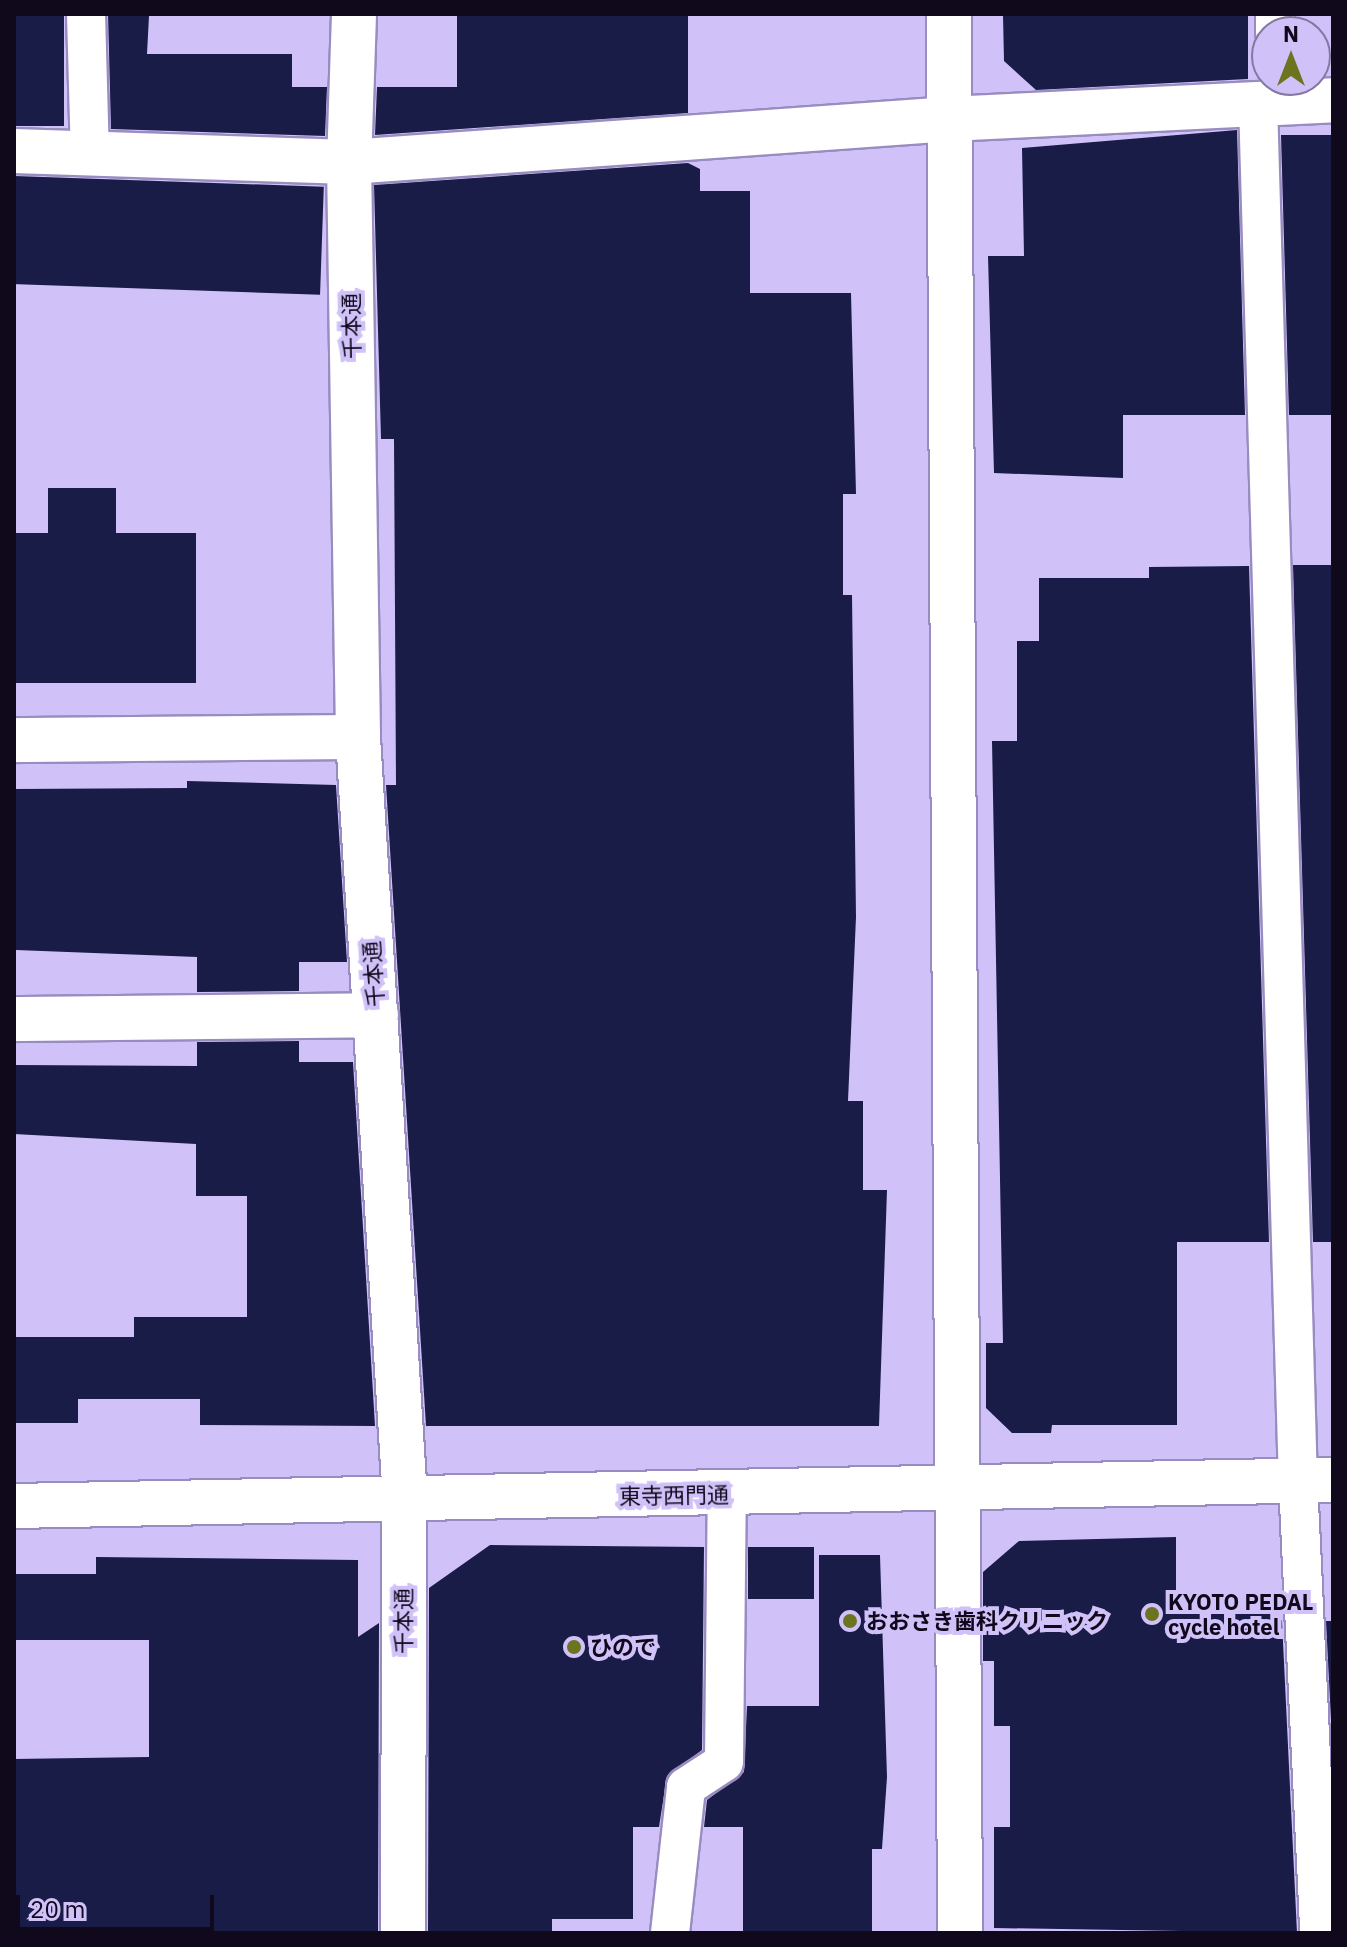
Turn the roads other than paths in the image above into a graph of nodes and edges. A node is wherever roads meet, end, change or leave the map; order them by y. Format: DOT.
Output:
graph roads {
  1 [pos="86,14"];
  2 [pos="354,14"];
  3 [pos="949,14"];
  4 [pos="1256,96"];
  5 [pos="1269,96"];
  6 [pos="1282,96"];
  7 [pos="1333,100"];
  8 [pos="950,119"];
  9 [pos="14,151"];
  10 [pos="90,154"];
  11 [pos="349,162"];
  12 [pos="358,737"];
  13 [pos="14,740"];
  14 [pos="376,1015"];
  15 [pos="14,1019"];
  16 [pos="1315,1480"];
  17 [pos="954,1485"];
  18 [pos="727,1494"];
  19 [pos="403,1499"];
  20 [pos="14,1506"];
  21 [pos="403,1933"];
  22 [pos="670,1933"];
  23 [pos="960,1933"];
  24 [pos="1319,1933"];
  1 -- 10 [label="lane"];
  2 -- 11 [label="street, 千本通"];
  3 -- 8 [label="street"];
  4 -- 8 [label="street"];
  5 -- 16 [label="lane"];
  6 -- 7 [label="street"];
  8 -- 11 [label="street"];
  8 -- 17 [label="street"];
  9 -- 10 [label="street"];
  10 -- 11 [label="street"];
  11 -- 12 [label="street, 千本通"];
  12 -- 13 [label="street"];
  12 -- 14 [label="street, 千本通"];
  14 -- 15 [label="street"];
  14 -- 19 [label="street, 千本通"];
  16 -- 17 [label="street, 東寺西門通"];
  16 -- 24 [label="lane"];
  17 -- 18 [label="street, 東寺西門通"];
  17 -- 23 [label="street"];
  18 -- 19 [label="street, 東寺西門通"];
  18 -- 22 [label="lane"];
  19 -- 20 [label="street, 東寺西門通"];
  19 -- 21 [label="street, 千本通"];
}
